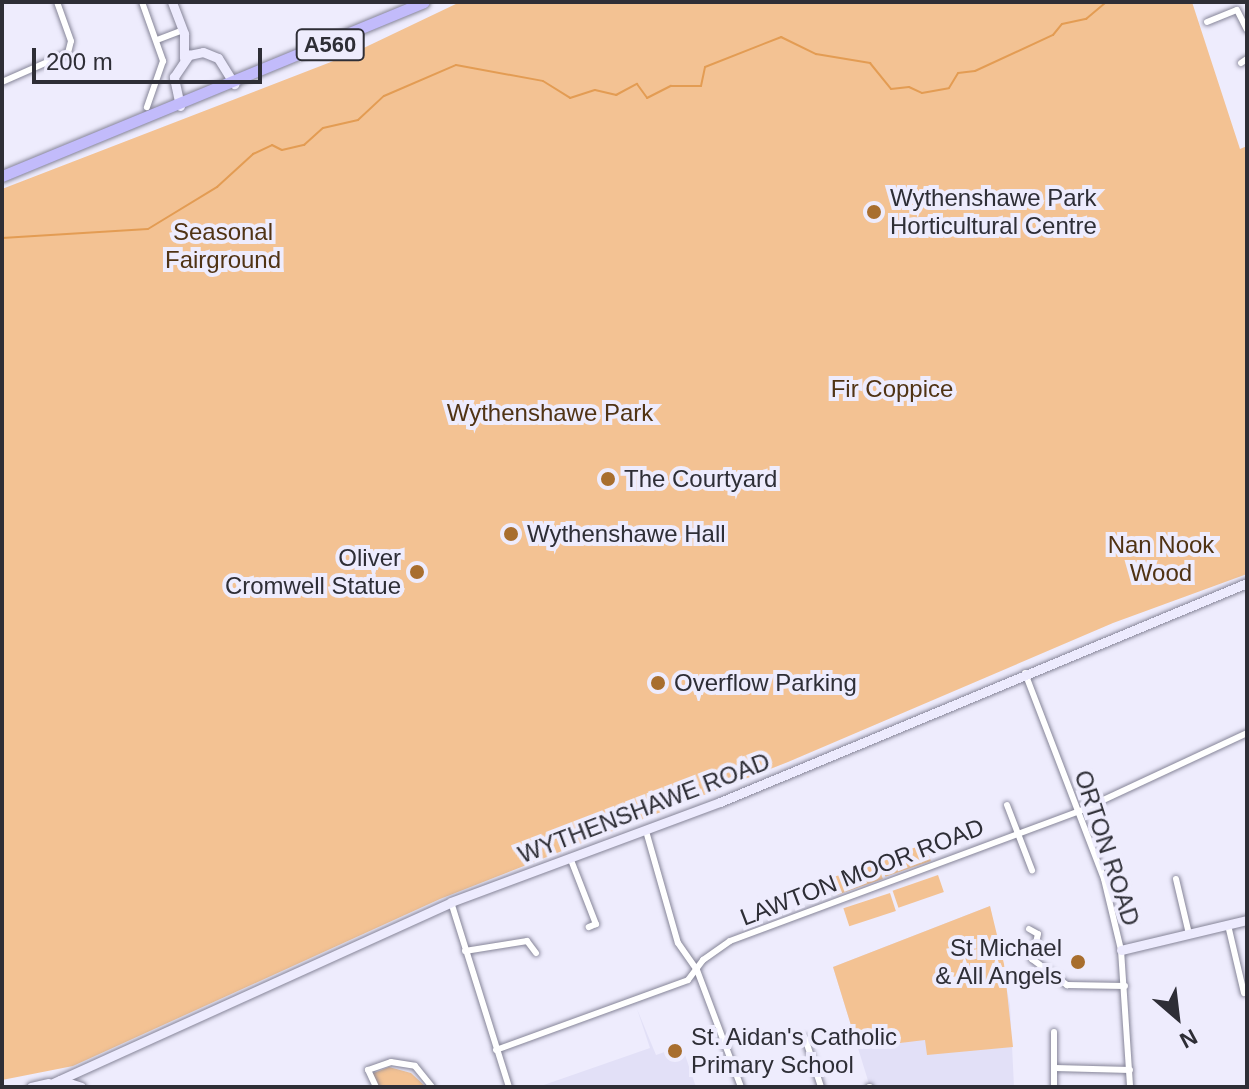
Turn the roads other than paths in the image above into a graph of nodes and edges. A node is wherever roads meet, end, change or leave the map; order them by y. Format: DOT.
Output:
graph roads {
  1 [pos="57,2"];
  2 [pos="142,2"];
  3 [pos="172,2"];
  4 [pos="424,2"];
  5 [pos="1247,7"];
  6 [pos="1237,10"];
  7 [pos="1207,22"];
  8 [pos="1247,30"];
  9 [pos="183,32"];
  10 [pos="157,40"];
  11 [pos="198,52"];
  12 [pos="184,58"];
  13 [pos="2,82"];
  14 [pos="234,84"];
  15 [pos="180,106"];
  16 [pos="147,107"];
  17 [pos="2,176"];
  18 [pos="1247,583"];
  19 [pos="1025,673"];
  20 [pos="1247,733"];
  21 [pos="1007,805"];
  22 [pos="1080,810"];
  23 [pos="646,831"];
  24 [pos="1018,832"];
  25 [pos="571,860"];
  26 [pos="1032,870"];
  27 [pos="1176,879"];
  28 [pos="451,902"];
  29 [pos="1247,920"];
  30 [pos="596,924"];
  31 [pos="1228,925"];
  32 [pos="1029,929"];
  33 [pos="1189,934"];
  34 [pos="1121,950"];
  35 [pos="465,951"];
  36 [pos="536,953"];
  37 [pos="697,970"];
  38 [pos="1125,986"];
  39 [pos="1244,993"];
  40 [pos="1054,1032"];
  41 [pos="805,1038"];
  42 [pos="496,1050"];
  43 [pos="1055,1068"];
  44 [pos="1130,1070"];
  45 [pos="60,1080"];
  46 [pos="31,1087"];
  47 [pos="44,1087"];
  48 [pos="81,1087"];
  49 [pos="376,1087"];
  50 [pos="432,1087"];
  51 [pos="509,1087"];
  52 [pos="741,1087"];
  53 [pos="821,1087"];
  54 [pos="1054,1087"];
  55 [pos="1130,1087"];
  1 -- 13 [label="street"];
  2 -- 10 [label="street"];
  3 -- 9 [label="main road"];
  4 -- 14 [label="highway, A560"];
  5 -- 6 [label="street"];
  6 -- 7 [label="street"];
  6 -- 8 [label="street"];
  9 -- 10 [label="street"];
  9 -- 11 [label="main road"];
  9 -- 12 [label="main road"];
  10 -- 16 [label="street"];
  11 -- 12 [label="main road"];
  11 -- 14 [label="main road"];
  12 -- 15 [label="main road"];
  14 -- 15 [label="highway, A560"];
  15 -- 17 [label="highway, A560"];
  18 -- 19 [label="main road, WYTHENSHAWE ROAD"];
  19 -- 22 [label="street, ORTON ROAD"];
  19 -- 23 [label="main road, WYTHENSHAWE ROAD"];
  20 -- 22 [label="street, LAWTON MOOR ROAD"];
  21 -- 24 [label="street"];
  22 -- 24 [label="street, LAWTON MOOR ROAD"];
  22 -- 34 [label="street, ORTON ROAD"];
  23 -- 25 [label="main road, WYTHENSHAWE ROAD"];
  23 -- 37 [label="street"];
  24 -- 26 [label="street"];
  24 -- 37 [label="street, LAWTON MOOR ROAD"];
  25 -- 28 [label="main road, WYTHENSHAWE ROAD"];
  25 -- 30 [label="street"];
  27 -- 33 [label="street"];
  28 -- 35 [label="street"];
  28 -- 45 [label="main road, WYTHENSHAWE ROAD"];
  29 -- 31 [label="main road"];
  31 -- 33 [label="main road"];
  31 -- 39 [label="street"];
  32 -- 38 [label="street"];
  33 -- 34 [label="main road"];
  34 -- 38 [label="street, ORTON ROAD"];
  35 -- 36 [label="street"];
  35 -- 42 [label="street"];
  37 -- 42 [label="street, LAWTON MOOR ROAD"];
  37 -- 52 [label="street"];
  38 -- 44 [label="street, ORTON ROAD"];
  40 -- 43 [label="street"];
  41 -- 53 [label="street"];
  42 -- 51 [label="street"];
  43 -- 44 [label="street"];
  43 -- 54 [label="street"];
  44 -- 55 [label="street, ORTON ROAD"];
  45 -- 46 [label="main road, WYTHENSHAWE ROAD"];
  45 -- 47 [label="main road, WYTHENSHAWE ROAD"];
  45 -- 48 [label="main road"];
  49 -- 50 [label="street"];
}
